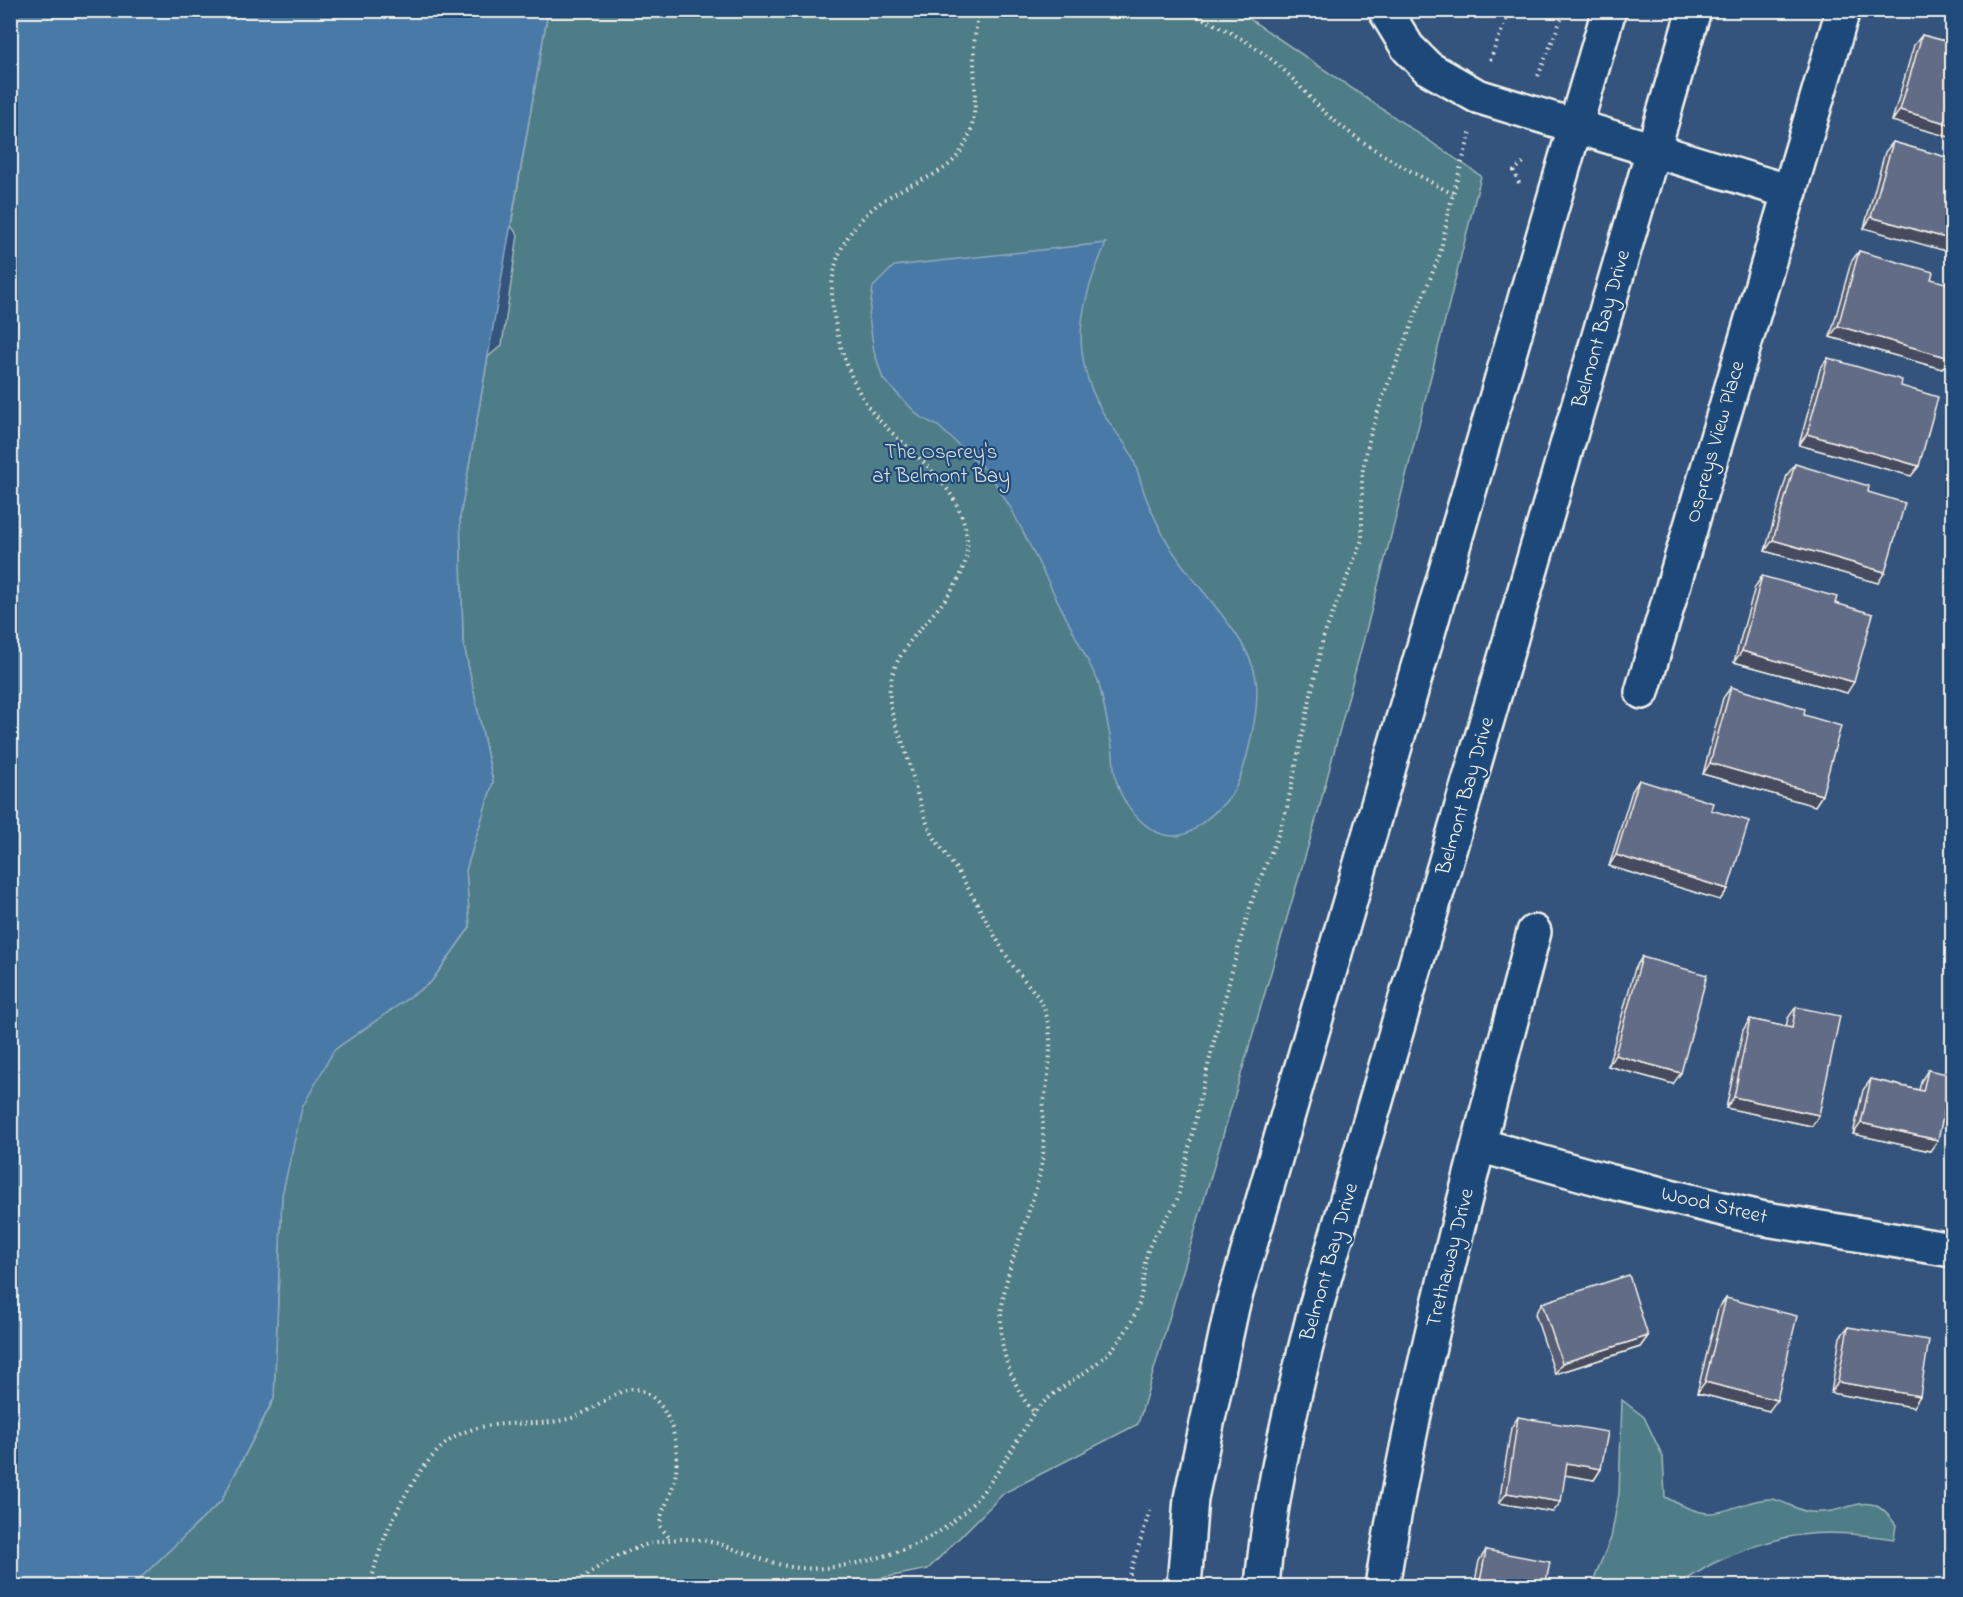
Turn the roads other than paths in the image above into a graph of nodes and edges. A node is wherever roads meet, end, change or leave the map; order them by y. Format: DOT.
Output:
graph roads {
  1 [pos="1385,10"];
  2 [pos="1609,10"];
  3 [pos="1694,10"];
  4 [pos="1843,10"];
  5 [pos="1576,124"];
  6 [pos="1654,149"];
  7 [pos="1790,192"];
  8 [pos="1642,692"];
  9 [pos="1534,932"];
  10 [pos="1479,1145"];
  11 [pos="1953,1250"];
  12 [pos="1184,1587"];
  13 [pos="1262,1587"];
  14 [pos="1382,1587"];
  1 -- 5 [label="street"];
  2 -- 5 [label="street"];
  3 -- 6 [label="street, Belmont Bay Drive"];
  4 -- 7 [label="street, Ospreys View Place"];
  5 -- 6 [label="street"];
  5 -- 12 [label="street"];
  6 -- 7 [label="street"];
  6 -- 13 [label="street, Belmont Bay Drive"];
  7 -- 8 [label="street, Ospreys View Place"];
  9 -- 10 [label="street, Trethaway Drive"];
  10 -- 11 [label="street, Wood Street"];
  10 -- 14 [label="street, Trethaway Drive"];
}
